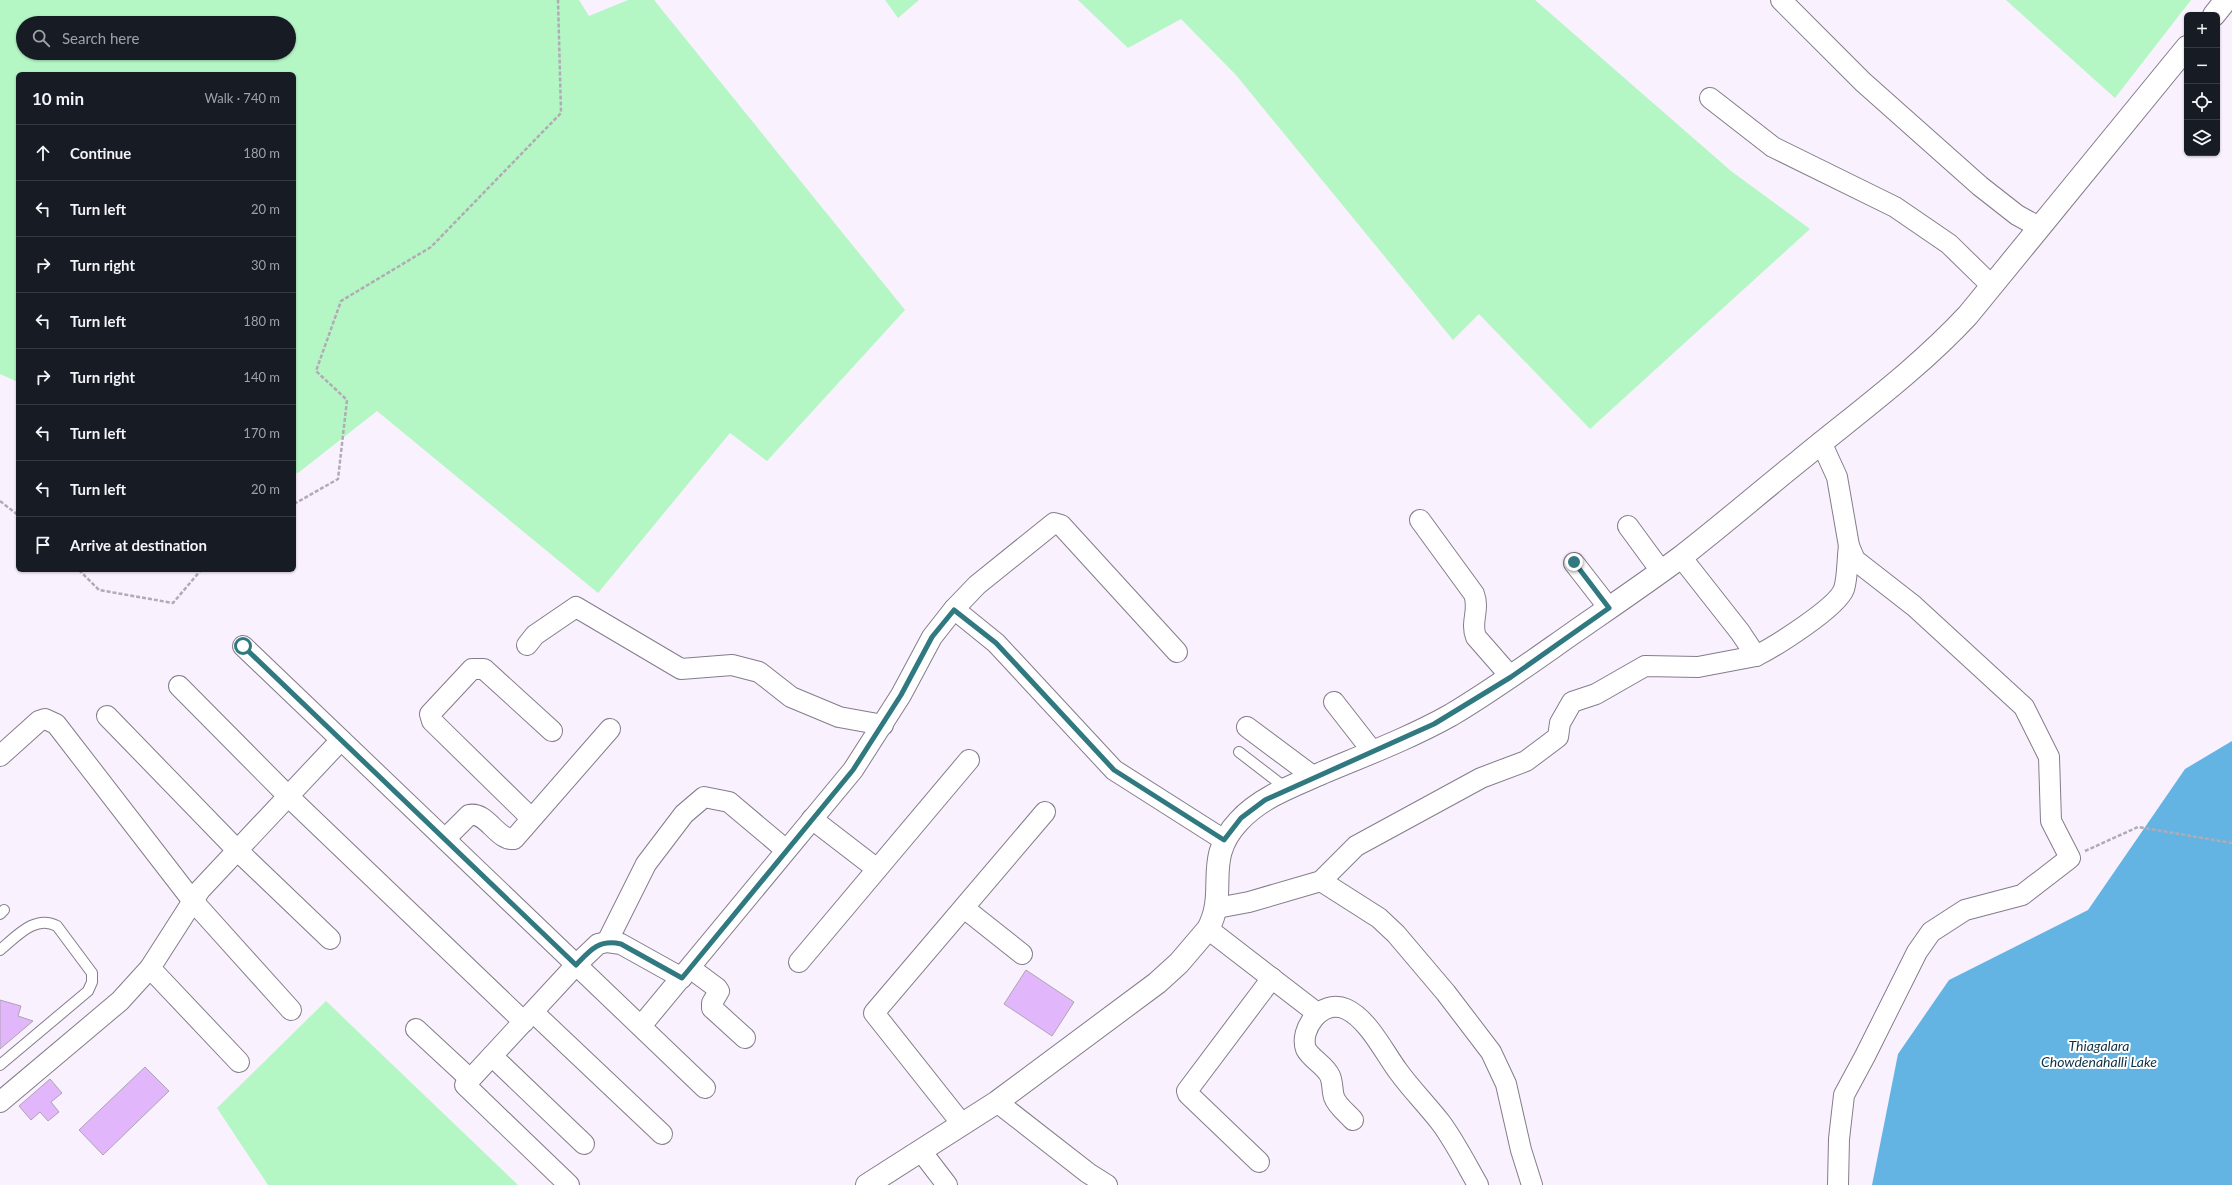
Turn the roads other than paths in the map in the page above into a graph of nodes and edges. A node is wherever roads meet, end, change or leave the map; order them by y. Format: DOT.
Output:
graph roads {
  1 [pos="1781,0"];
  2 [pos="2226,0"];
  3 [pos="2232,5"];
  4 [pos="2216,12"];
  5 [pos="2186,48"];
  6 [pos="1710,98"];
  7 [pos="2039,228"];
  8 [pos="1992,286"];
  9 [pos="1821,442"];
  10 [pos="1420,520"];
  11 [pos="1628,526"];
  12 [pos="1849,546"];
  13 [pos="1681,557"];
  14 [pos="1574,562"];
  15 [pos="1661,571"];
  16 [pos="1609,608"];
  17 [pos="954,610"];
  18 [pos="527,645"];
  19 [pos="243,646"];
  20 [pos="1177,652"];
  21 [pos="1756,656"];
  22 [pos="1511,677"];
  23 [pos="179,686"];
  24 [pos="1334,702"];
  25 [pos="107,716"];
  26 [pos="883,725"];
  27 [pos="1246,727"];
  28 [pos="610,729"];
  29 [pos="552,731"];
  30 [pos="341,740"];
  31 [pos="1239,752"];
  32 [pos="1373,752"];
  33 [pos="0,756"];
  34 [pos="968,760"];
  35 [pos="1314,777"];
  36 [pos="1287,788"];
  37 [pos="288,796"];
  38 [pos="1045,812"];
  39 [pos="531,818"];
  40 [pos="812,819"];
  41 [pos="445,839"];
  42 [pos="1224,840"];
  43 [pos="237,850"];
  44 [pos="786,850"];
  45 [pos="877,869"];
  46 [pos="1321,881"];
  47 [pos="192,900"];
  48 [pos="964,908"];
  49 [pos="1217,908"];
  50 [pos="1208,929"];
  51 [pos="330,938"];
  52 [pos="607,942"];
  53 [pos="0,950"];
  54 [pos="1022,954"];
  55 [pos="799,962"];
  56 [pos="576,965"];
  57 [pos="150,968"];
  58 [pos="686,973"];
  59 [pos="1272,978"];
  60 [pos="291,1010"];
  61 [pos="1317,1013"];
  62 [pos="528,1017"];
  63 [pos="641,1026"];
  64 [pos="416,1029"];
  65 [pos="745,1038"];
  66 [pos="492,1056"];
  67 [pos="239,1062"];
  68 [pos="0,1065"];
  69 [pos="470,1079"];
  70 [pos="705,1088"];
  71 [pos="0,1102"];
  72 [pos="997,1102"];
  73 [pos="1353,1120"];
  74 [pos="962,1124"];
  75 [pos="662,1134"];
  76 [pos="584,1144"];
  77 [pos="921,1151"];
  78 [pos="1259,1162"];
  79 [pos="1083,1179"];
  80 [pos="570,1185"];
  81 [pos="867,1185"];
  82 [pos="947,1185"];
  83 [pos="1107,1185"];
  84 [pos="1478,1185"];
  85 [pos="1532,1185"];
  86 [pos="1838,1185"];
  1 -- 7 [label="street"];
  2 -- 3 [label="street"];
  2 -- 4 [label="street"];
  5 -- 7 [label="street"];
  6 -- 8 [label="street"];
  7 -- 8 [label="street"];
  8 -- 9 [label="street"];
  9 -- 12 [label="street"];
  9 -- 13 [label="street"];
  10 -- 22 [label="street"];
  11 -- 15 [label="street"];
  12 -- 21 [label="street"];
  12 -- 86 [label="street"];
  13 -- 15 [label="street"];
  13 -- 21 [label="street"];
  14 -- 16 [label="street"];
  15 -- 16 [label="street"];
  16 -- 22 [label="street"];
  17 -- 20 [label="street"];
  17 -- 26 [label="street"];
  17 -- 42 [label="street"];
  18 -- 26 [label="street"];
  19 -- 30 [label="street"];
  21 -- 46 [label="street"];
  22 -- 32 [label="street"];
  23 -- 37 [label="street"];
  24 -- 32 [label="street"];
  25 -- 43 [label="street"];
  26 -- 40 [label="street"];
  27 -- 35 [label="street"];
  28 -- 39 [label="street"];
  29 -- 39 [label="street"];
  30 -- 37 [label="street"];
  30 -- 41 [label="street"];
  31 -- 36 [label="lane"];
  32 -- 35 [label="street"];
  33 -- 47 [label="street"];
  34 -- 45 [label="street"];
  35 -- 36 [label="street"];
  36 -- 42 [label="street"];
  37 -- 43 [label="street"];
  37 -- 62 [label="street"];
  38 -- 48 [label="street"];
  39 -- 41 [label="street"];
  40 -- 44 [label="street"];
  40 -- 45 [label="street"];
  41 -- 56 [label="street"];
  42 -- 49 [label="street"];
  43 -- 47 [label="street"];
  43 -- 51 [label="street"];
  44 -- 52 [label="street"];
  44 -- 58 [label="street"];
  45 -- 55 [label="street"];
  46 -- 49 [label="street"];
  46 -- 85 [label="street"];
  47 -- 57 [label="street"];
  47 -- 60 [label="street"];
  48 -- 54 [label="street"];
  48 -- 74 [label="street"];
  49 -- 50 [label="street"];
  50 -- 59 [label="street"];
  50 -- 72 [label="street"];
  52 -- 56 [label="street"];
  52 -- 58 [label="street"];
  53 -- 68 [label="lane"];
  56 -- 62 [label="street"];
  56 -- 63 [label="street"];
  57 -- 67 [label="street"];
  57 -- 71 [label="street"];
  58 -- 63 [label="street"];
  58 -- 65 [label="street"];
  59 -- 61 [label="street"];
  59 -- 78 [label="street"];
  61 -- 73 [label="street"];
  61 -- 84 [label="street"];
  62 -- 66 [label="street"];
  62 -- 75 [label="street"];
  63 -- 70 [label="street"];
  64 -- 69 [label="street"];
  66 -- 69 [label="street"];
  66 -- 76 [label="street"];
  69 -- 80 [label="street"];
  72 -- 74 [label="street"];
  72 -- 79 [label="street"];
  74 -- 77 [label="street"];
  77 -- 81 [label="street"];
  77 -- 82 [label="street"];
  79 -- 83 [label="street"];
}
